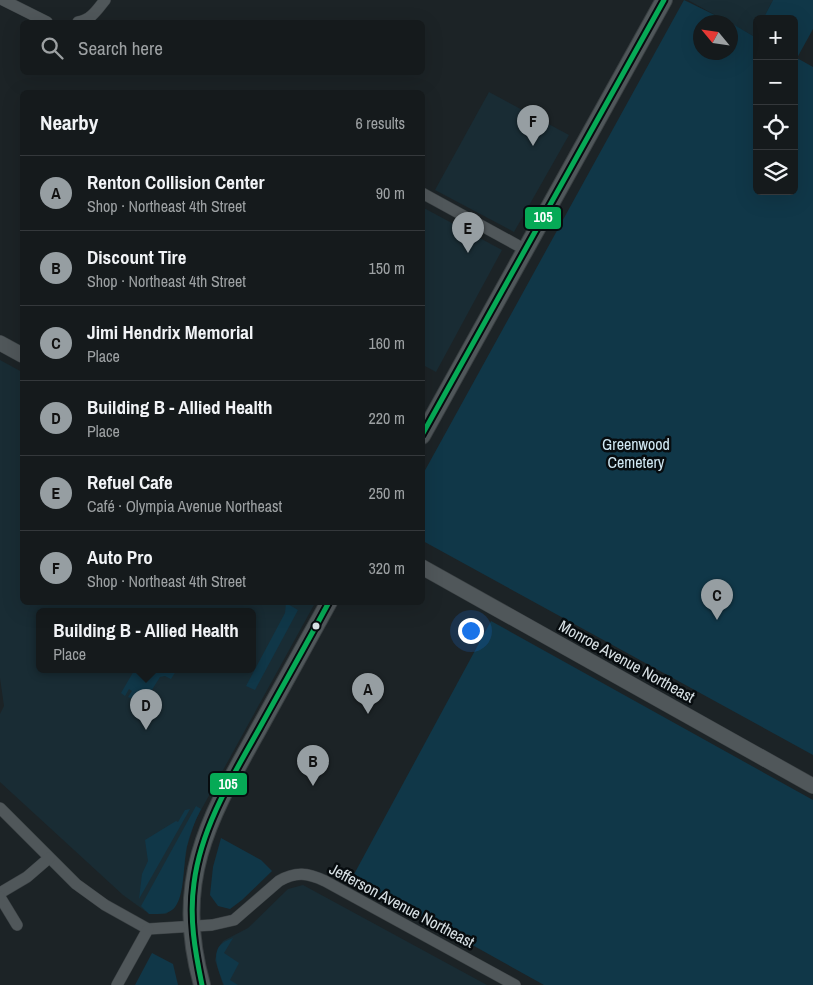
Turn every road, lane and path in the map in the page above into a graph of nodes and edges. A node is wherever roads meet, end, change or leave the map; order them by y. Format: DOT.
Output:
graph roads {
  1 [pos="4,0"];
  2 [pos="105,0"];
  3 [pos="663,0"];
  4 [pos="43,20"];
  5 [pos="85,20"];
  6 [pos="425,195"];
  7 [pos="526,250"];
  8 [pos="0,343"];
  9 [pos="20,353"];
  10 [pos="425,431"];
  11 [pos="425,569"];
  12 [pos="327,605"];
  13 [pos="813,786"];
  14 [pos="0,808"];
  15 [pos="49,858"];
  16 [pos="0,895"];
  17 [pos="17,925"];
  18 [pos="192,926"];
  19 [pos="148,929"];
  20 [pos="117,985"];
  21 [pos="202,985"];
  22 [pos="515,985"];
  1 -- 4 [label="street"];
  2 -- 5 [label="street"];
  3 -- 7 [label="main road"];
  6 -- 7 [label="street"];
  7 -- 10 [label="main road"];
  8 -- 9 [label="street"];
  11 -- 13 [label="street, Monroe Avenue Northeast"];
  12 -- 18 [label="main road"];
  14 -- 15 [label="street"];
  15 -- 16 [label="street"];
  15 -- 19 [label="street"];
  16 -- 17 [label="street"];
  18 -- 19 [label="street, Jefferson Avenue Northeast"];
  18 -- 21 [label="main road"];
  18 -- 22 [label="street, Jefferson Avenue Northeast"];
  19 -- 20 [label="street"];
}
